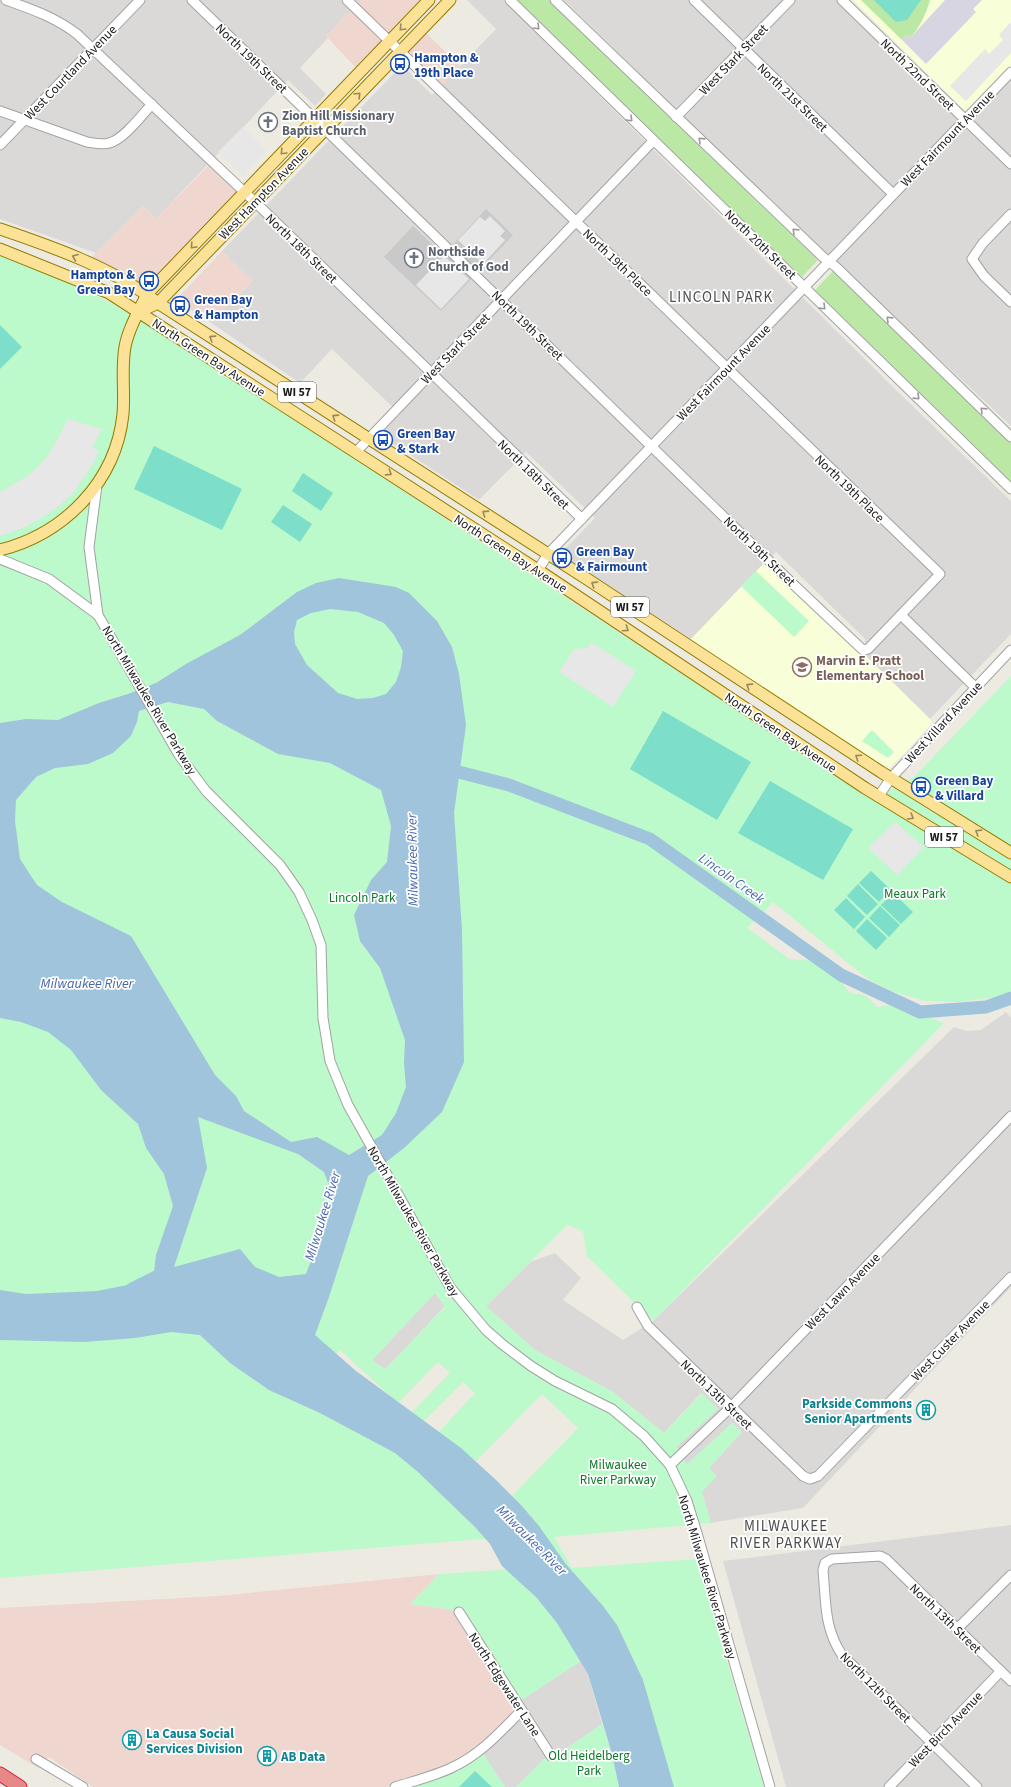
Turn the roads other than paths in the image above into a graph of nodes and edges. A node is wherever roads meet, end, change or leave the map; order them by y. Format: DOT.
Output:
graph roads {
  1 [pos="6,0"];
  2 [pos="140,0"];
  3 [pos="192,0"];
  4 [pos="347,0"];
  5 [pos="429,0"];
  6 [pos="450,0"];
  7 [pos="510,0"];
  8 [pos="555,0"];
  9 [pos="694,0"];
  10 [pos="790,0"];
  11 [pos="842,0"];
  12 [pos="390,41"];
  13 [pos="92,48"];
  14 [pos="744,49"];
  15 [pos="400,52"];
  16 [pos="1011,72"];
  17 [pos="152,104"];
  18 [pos="0,111"];
  19 [pos="676,117"];
  20 [pos="24,119"];
  21 [pos="314,119"];
  22 [pos="966,119"];
  23 [pos="325,130"];
  24 [pos="653,141"];
  25 [pos="0,145"];
  26 [pos="1011,164"];
  27 [pos="244,193"];
  28 [pos="893,194"];
  29 [pos="255,202"];
  30 [pos="1011,214"];
  31 [pos="576,222"];
  32 [pos="0,229"];
  33 [pos="0,249"];
  34 [pos="828,262"];
  35 [pos="804,287"];
  36 [pos="147,294"];
  37 [pos="502,299"];
  38 [pos="1011,302"];
  39 [pos="158,303"];
  40 [pos="139,312"];
  41 [pos="726,368"];
  42 [pos="430,374"];
  43 [pos="1011,437"];
  44 [pos="368,438"];
  45 [pos="652,446"];
  46 [pos="356,452"];
  47 [pos="97,485"];
  48 [pos="1011,489"];
  49 [pos="582,520"];
  50 [pos="0,550"];
  51 [pos="548,554"];
  52 [pos="0,559"];
  53 [pos="538,570"];
  54 [pos="98,615"];
  55 [pos="901,615"];
  56 [pos="1011,650"];
  57 [pos="975,687"];
  58 [pos="891,778"];
  59 [pos="878,797"];
  60 [pos="1011,853"];
  61 [pos="1011,877"];
  62 [pos="1011,1116"];
  63 [pos="1011,1277"];
  64 [pos="637,1307"];
  65 [pos="731,1407"];
  66 [pos="670,1465"];
  67 [pos="803,1476"];
  68 [pos="825,1563"];
  69 [pos="1011,1574"];
  70 [pos="459,1612"];
  71 [pos="957,1629"];
  72 [pos="1001,1671"];
  73 [pos="1011,1681"];
  74 [pos="521,1711"];
  75 [pos="932,1743"];
  76 [pos="551,1756"];
  77 [pos="36,1759"];
  78 [pos="0,1774"];
  79 [pos="20,1787"];
  80 [pos="83,1787"];
  81 [pos="395,1787"];
  82 [pos="770,1787"];
  83 [pos="889,1787"];
  84 [pos="977,1787"];
  1 -- 13 [label="street, North 18th Street"];
  2 -- 13 [label="street, West Courtland Avenue"];
  3 -- 21 [label="street, North 19th Street"];
  4 -- 12 [label="street, North 19th Place"];
  5 -- 12 [label="main road, West Hampton Avenue, one-way"];
  6 -- 15 [label="main road, West Hampton Avenue"];
  7 -- 24 [label="street, North 20th Street, one-way"];
  8 -- 19 [label="street"];
  9 -- 14 [label="street, North 21st Street"];
  10 -- 14 [label="street, West Stark Street"];
  11 -- 22 [label="street, North 22nd Street"];
  12 -- 15 [label="street, North 19th Place"];
  12 -- 21 [label="main road, West Hampton Avenue"];
  13 -- 17 [label="street, North 18th Street"];
  13 -- 20 [label="street, West Courtland Avenue"];
  14 -- 19 [label="street, West Stark Street"];
  14 -- 28 [label="street, North 21st Street"];
  23 -- 15 [label="main road, West Hampton Avenue, one-way"];
  15 -- 31 [label="street, North 19th Place"];
  16 -- 22 [label="street, West Fairmount Avenue"];
  17 -- 20 [label="street"];
  17 -- 27 [label="street, North 18th Street"];
  18 -- 20 [label="street"];
  34 -- 19 [label="street, one-way"];
  20 -- 25 [label="street, West Courtland Avenue"];
  21 -- 23 [label="street, North 19th Street"];
  21 -- 27 [label="main road, West Hampton Avenue, one-way"];
  22 -- 26 [label="street, North 22nd Street"];
  22 -- 28 [label="street, West Fairmount Avenue"];
  23 -- 29 [label="main road, West Hampton Avenue"];
  23 -- 37 [label="street, North 19th Street"];
  24 -- 31 [label="street, West Stark Street"];
  24 -- 35 [label="street, North 20th Street"];
  27 -- 29 [label="street, North 18th Street"];
  27 -- 36 [label="main road, West Hampton Avenue, one-way"];
  28 -- 34 [label="street, West Fairmount Avenue"];
  29 -- 39 [label="main road, West Hampton Avenue"];
  29 -- 42 [label="street, North 18th Street"];
  30 -- 38 [label="street"];
  31 -- 37 [label="street, West Stark Street"];
  31 -- 41 [label="street, North 19th Place"];
  36 -- 32 [label="main road, North Green Bay Avenue / WI 57, one-way"];
  33 -- 40 [label="main road, North Green Bay Avenue / WI 57"];
  34 -- 35 [label="street, West Fairmount Avenue"];
  43 -- 34 [label="street, one-way"];
  35 -- 41 [label="street, West Fairmount Avenue"];
  35 -- 48 [label="street, North 20th Street, one-way"];
  36 -- 39 [label="main road, North Green Bay Avenue / WI 57"];
  36 -- 40 [label="main road, West Hampton Avenue"];
  37 -- 42 [label="street, West Stark Street"];
  37 -- 45 [label="street, North 19th Street"];
  39 -- 40 [label="main road, West Hampton Avenue"];
  44 -- 39 [label="main road, North Green Bay Avenue / WI 57, one-way"];
  40 -- 46 [label="main road, North Green Bay Avenue / WI 57"];
  40 -- 47 [label="main road, West Hampton Avenue"];
  41 -- 45 [label="street, West Fairmount Avenue"];
  41 -- 55 [label="street, North 19th Place"];
  42 -- 44 [label="street, West Stark Street"];
  42 -- 49 [label="street, North 18th Street"];
  44 -- 46 [label="street, West Stark Street"];
  51 -- 44 [label="main road, North Green Bay Avenue / WI 57, one-way"];
  45 -- 49 [label="street, West Fairmount Avenue"];
  45 -- 55 [label="street, North 19th Street"];
  46 -- 53 [label="main road, North Green Bay Avenue / WI 57, one-way"];
  47 -- 50 [label="main road, West Hampton Avenue"];
  47 -- 54 [label="street, North Milwaukee River Parkway"];
  49 -- 51 [label="street, West Fairmount Avenue"];
  51 -- 53 [label="street, West Fairmount Avenue"];
  58 -- 51 [label="main road, North Green Bay Avenue / WI 57, one-way"];
  52 -- 54 [label="street, North Milwaukee River Parkway"];
  53 -- 59 [label="main road, North Green Bay Avenue / WI 57, one-way"];
  54 -- 66 [label="street, North Milwaukee River Parkway"];
  55 -- 57 [label="street"];
  56 -- 57 [label="street, West Villard Avenue"];
  57 -- 58 [label="street, West Villard Avenue"];
  58 -- 59 [label="street, West Villard Avenue"];
  60 -- 58 [label="main road, North Green Bay Avenue / WI 57, one-way"];
  59 -- 61 [label="main road, North Green Bay Avenue / WI 57, one-way"];
  62 -- 65 [label="street, West Lawn Avenue"];
  63 -- 67 [label="street, West Custer Avenue"];
  64 -- 65 [label="street, North 13th Street"];
  65 -- 66 [label="street, West Lawn Avenue"];
  65 -- 67 [label="street, North 13th Street"];
  66 -- 82 [label="street, North Milwaukee River Parkway"];
  68 -- 71 [label="street, North 13th Street"];
  68 -- 75 [label="street, North 12th Street"];
  69 -- 71 [label="street"];
  70 -- 74 [label="street, North Edgewater Lane"];
  71 -- 72 [label="street, North 13th Street"];
  72 -- 73 [label="street, North 13th Street"];
  72 -- 75 [label="street, West Birch Avenue"];
  74 -- 76 [label="street, North Edgewater Lane"];
  74 -- 81 [label="street"];
  75 -- 83 [label="street, West Birch Avenue"];
  75 -- 84 [label="street, North 12th Street"];
  77 -- 80 [label="street"];
  78 -- 79 [label="highway"];
}
